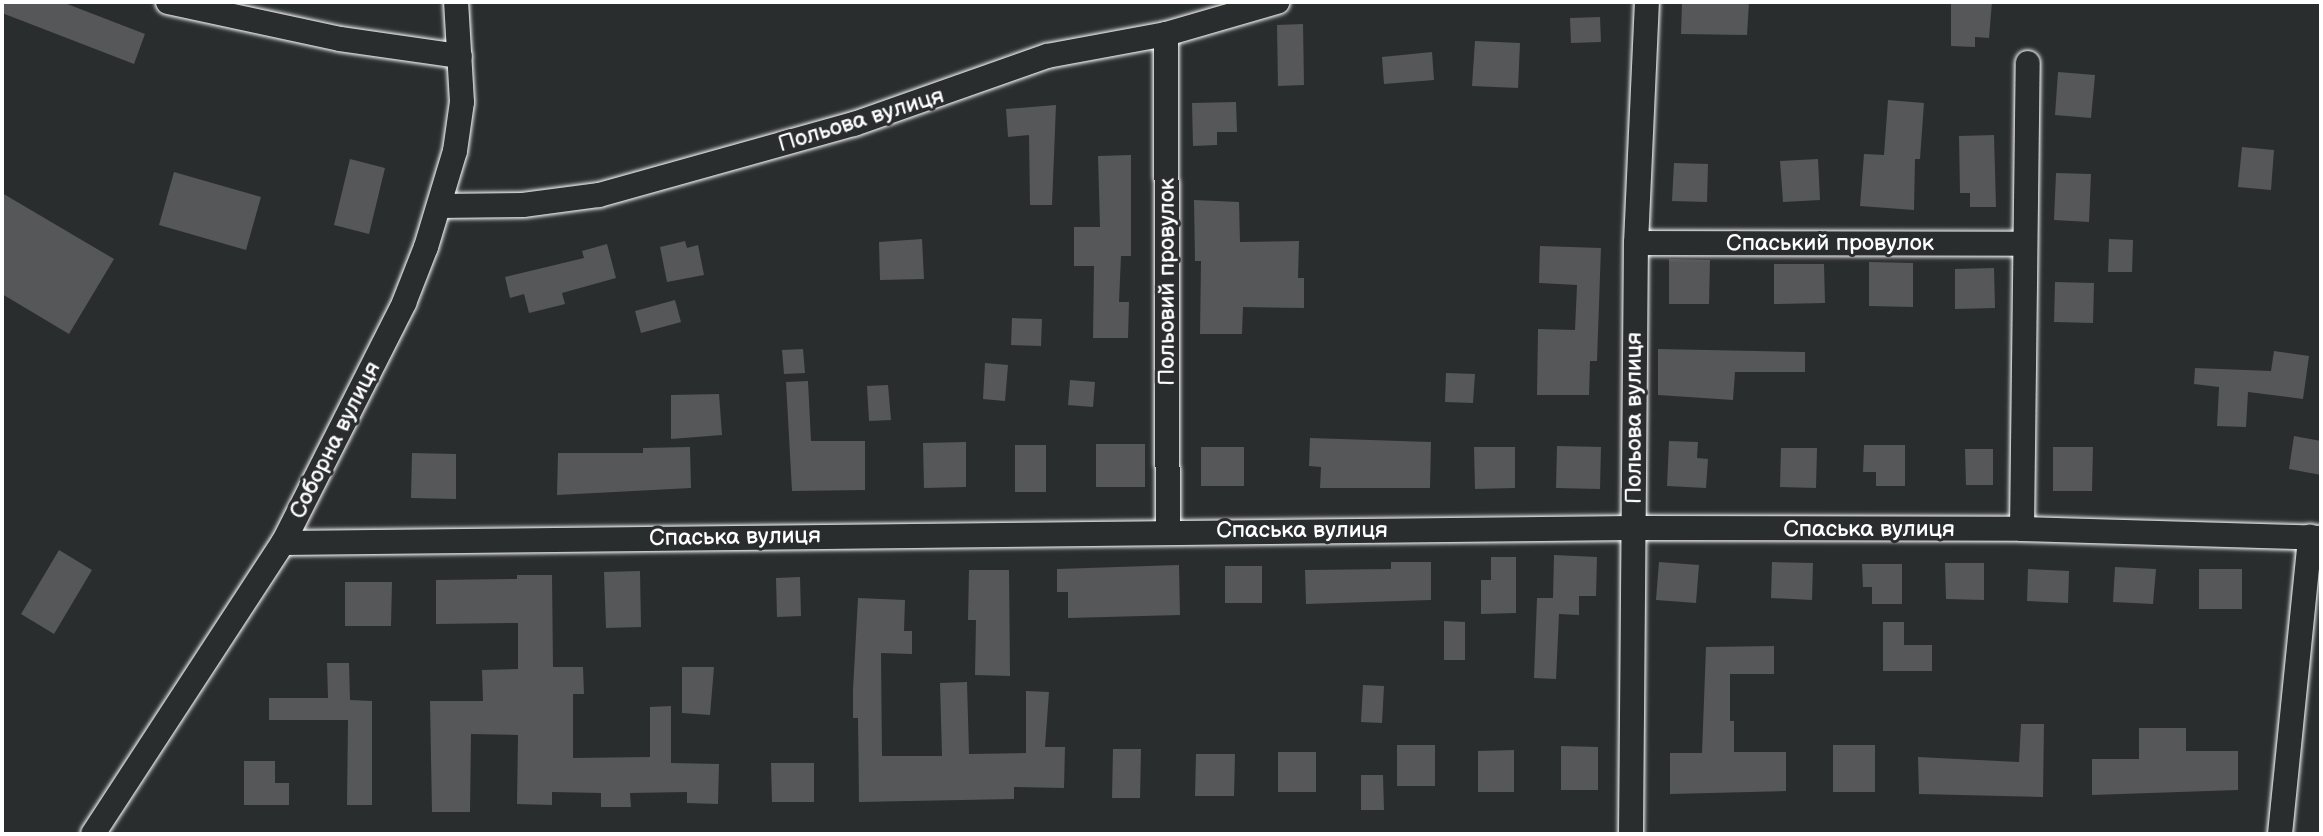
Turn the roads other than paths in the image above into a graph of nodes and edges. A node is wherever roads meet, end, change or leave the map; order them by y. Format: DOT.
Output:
graph roads {
  1 [pos="168,2"];
  2 [pos="456,2"];
  3 [pos="1277,2"];
  4 [pos="1647,2"];
  5 [pos="1166,34"];
  6 [pos="460,56"];
  7 [pos="2028,62"];
  8 [pos="439,206"];
  9 [pos="1636,243"];
  10 [pos="2024,244"];
  11 [pos="1633,528"];
  12 [pos="2022,529"];
  13 [pos="1168,531"];
  14 [pos="2315,538"];
  15 [pos="283,543"];
  16 [pos="93,834"];
  17 [pos="1631,834"];
  18 [pos="2280,834"];
  1 -- 6 [label="street"];
  2 -- 6 [label="street, Соборна вулиця"];
  3 -- 5 [label="street, Польова вулиця"];
  4 -- 9 [label="street, Польова вулиця"];
  5 -- 8 [label="street, Польова вулиця"];
  5 -- 13 [label="street, Польовий провулок"];
  6 -- 8 [label="street, Соборна вулиця"];
  7 -- 10 [label="street"];
  8 -- 15 [label="street, Соборна вулиця"];
  9 -- 10 [label="street, Спаський провулок"];
  9 -- 11 [label="street, Польова вулиця"];
  10 -- 12 [label="street"];
  11 -- 12 [label="street, Спаська вулиця"];
  11 -- 13 [label="street, Спаська вулиця"];
  11 -- 17 [label="street, Польова вулиця"];
  12 -- 14 [label="street, Спаська вулиця"];
  13 -- 15 [label="street, Спаська вулиця"];
  14 -- 18 [label="street"];
  15 -- 16 [label="street, Соборна вулиця"];
}
